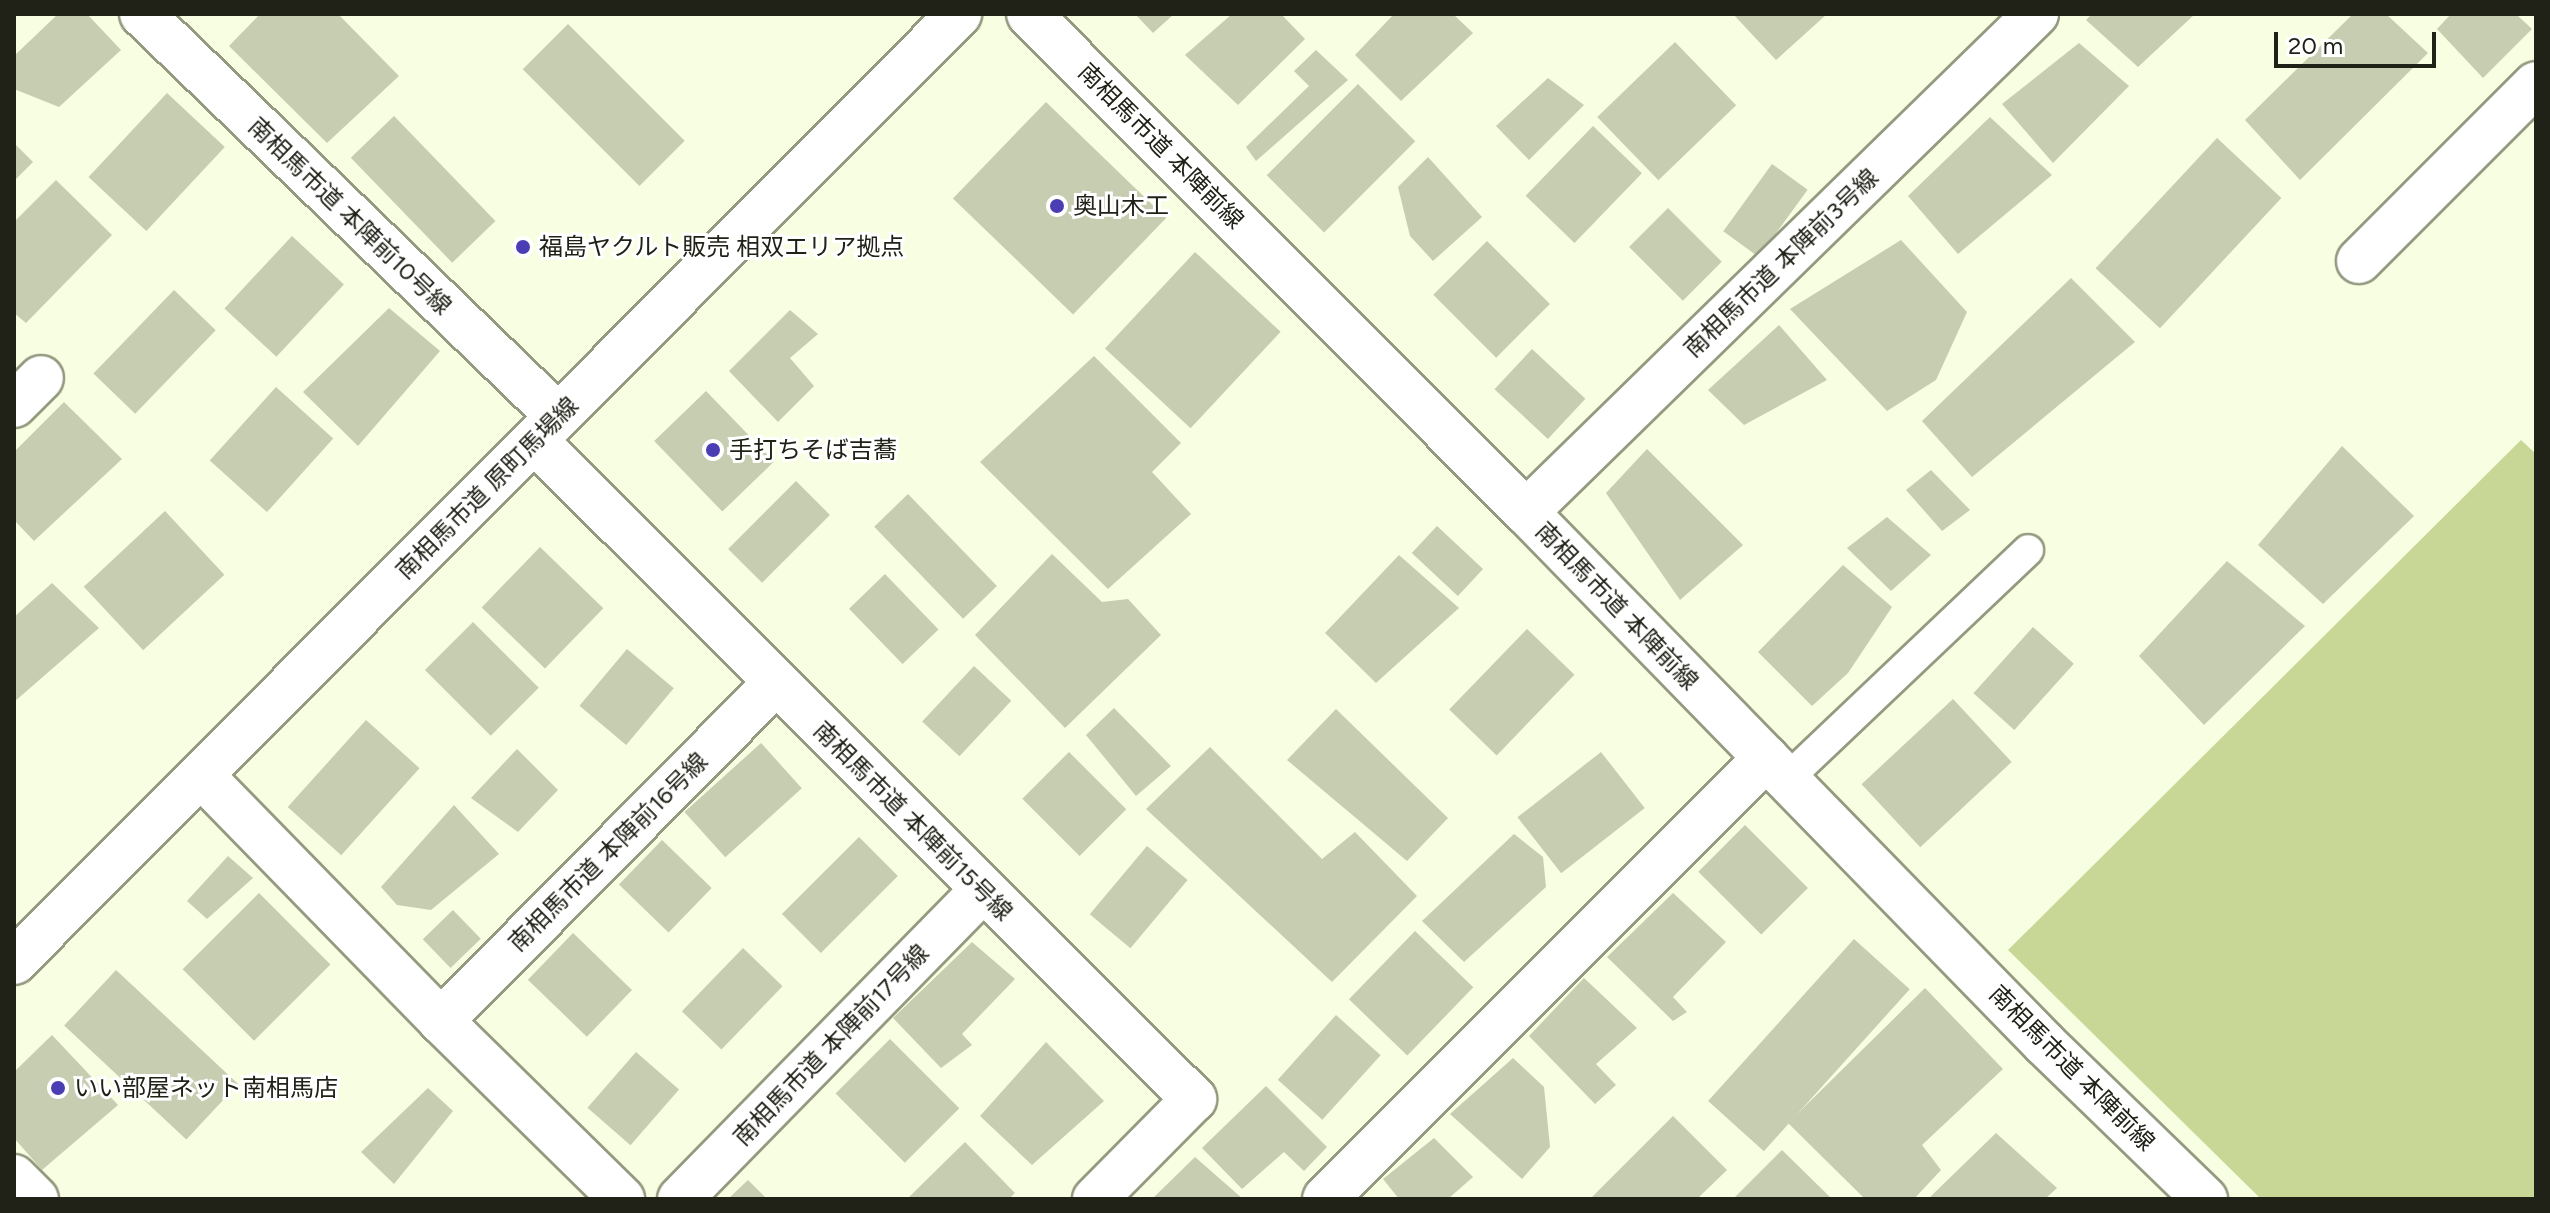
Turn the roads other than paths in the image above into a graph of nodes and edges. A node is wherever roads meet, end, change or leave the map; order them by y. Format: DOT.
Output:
graph roads {
  1 [pos="142,14"];
  2 [pos="959,14"];
  3 [pos="1029,14"];
  4 [pos="2036,14"];
  5 [pos="2536,84"];
  6 [pos="2359,261"];
  7 [pos="547,429"];
  8 [pos="1526,512"];
  9 [pos="2028,550"];
  10 [pos="775,684"];
  11 [pos="1777,768"];
  12 [pos="201,775"];
  13 [pos="982,891"];
  14 [pos="14,962"];
  15 [pos="441,1021"];
  16 [pos="14,1177"];
  17 [pos="36,1199"];
  18 [pos="622,1199"];
  19 [pos="680,1199"];
  20 [pos="1095,1199"];
  21 [pos="1325,1199"];
  22 [pos="2205,1199"];
  1 -- 7 [label="street, 南相馬市道 本陣前10号線"];
  2 -- 7 [label="street, 南相馬市道 原町馬場線"];
  3 -- 8 [label="street, 南相馬市道 本陣前線"];
  4 -- 8 [label="street, 南相馬市道 本陣前3号線"];
  5 -- 6 [label="street"];
  7 -- 10 [label="street, 南相馬市道 本陣前15号線"];
  7 -- 12 [label="street, 南相馬市道 原町馬場線"];
  8 -- 11 [label="street, 南相馬市道 本陣前線"];
  9 -- 11 [label="lane"];
  10 -- 13 [label="street, 南相馬市道 本陣前15号線"];
  10 -- 15 [label="street, 南相馬市道 本陣前16号線"];
  11 -- 21 [label="street"];
  11 -- 22 [label="street, 南相馬市道 本陣前線"];
  12 -- 14 [label="street, 南相馬市道 原町馬場線"];
  12 -- 15 [label="street"];
  13 -- 19 [label="street, 南相馬市道 本陣前17号線"];
  13 -- 20 [label="street, 南相馬市道 本陣前15号線"];
  15 -- 18 [label="street"];
  16 -- 17 [label="street"];
}
